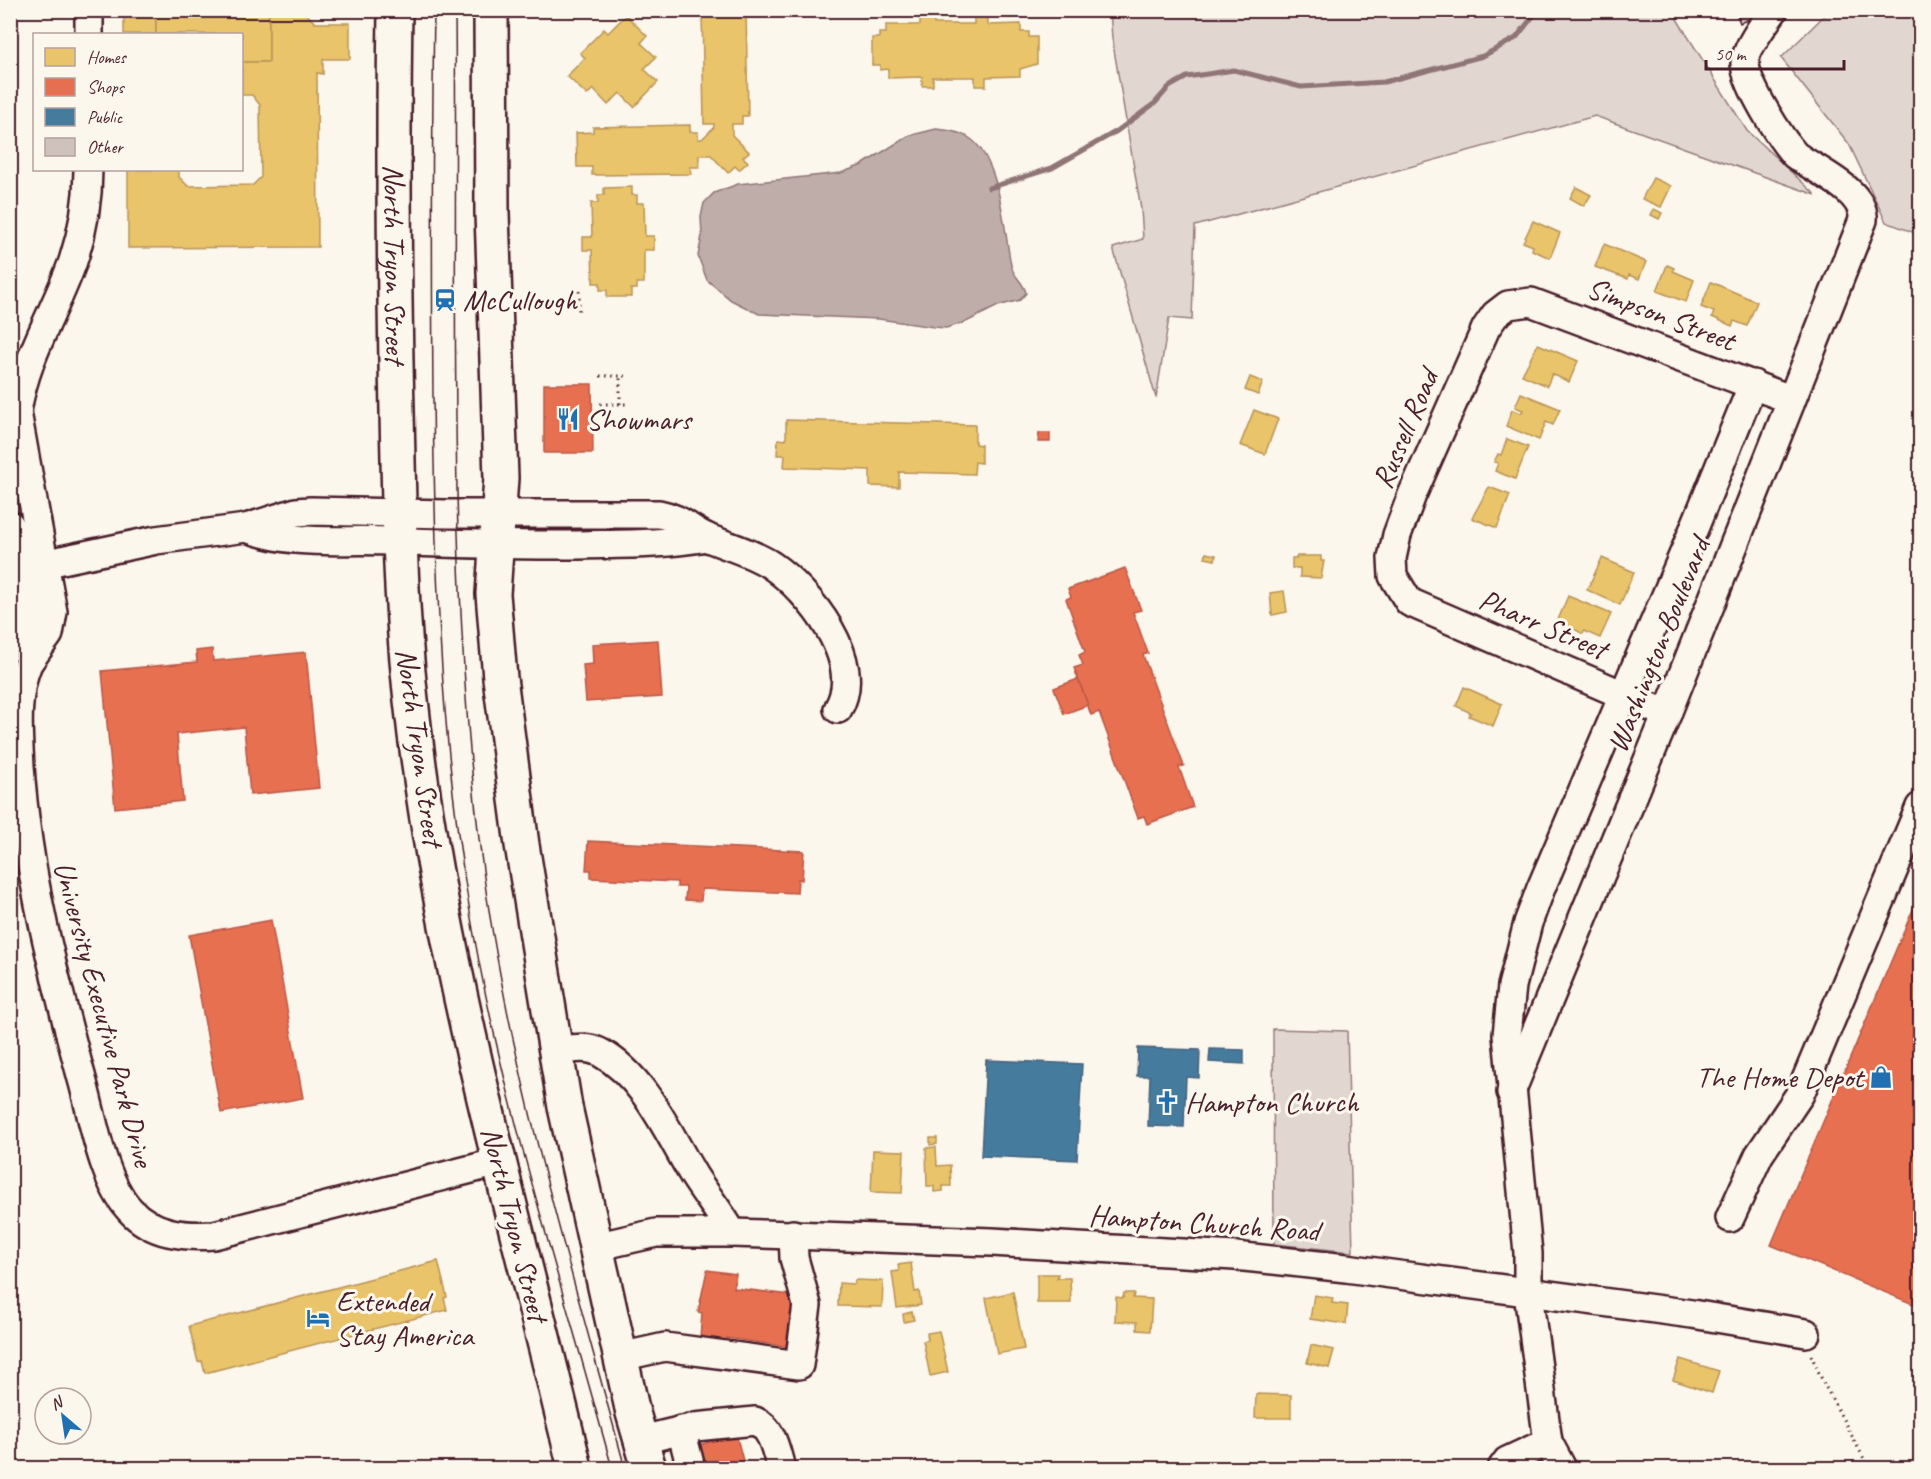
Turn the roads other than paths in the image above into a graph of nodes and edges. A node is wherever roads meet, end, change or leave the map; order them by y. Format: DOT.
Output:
graph roads {
  1 [pos="88,10"];
  2 [pos="395,10"];
  3 [pos="490,10"];
  4 [pos="1774,10"];
  5 [pos="88,33"];
  6 [pos="88,171"];
  7 [pos="1508,305"];
  8 [pos="1753,384"];
  9 [pos="1790,399"];
  10 [pos="14,418"];
  11 [pos="498,513"];
  12 [pos="10,525"];
  13 [pos="399,527"];
  14 [pos="706,537"];
  15 [pos="496,545"];
  16 [pos="46,563"];
  17 [pos="15,570"];
  18 [pos="1399,589"];
  19 [pos="28,663"];
  20 [pos="1623,694"];
  21 [pos="838,709"];
  22 [pos="1667,714"];
  23 [pos="1920,807"];
  24 [pos="556,1051"];
  25 [pos="1511,1092"];
  26 [pos="499,1162"];
  27 [pos="1730,1218"];
  28 [pos="732,1233"];
  29 [pos="794,1234"];
  30 [pos="595,1247"];
  31 [pos="1528,1293"];
  32 [pos="1806,1333"];
  33 [pos="620,1357"];
  34 [pos="681,1430"];
  35 [pos="1548,1442"];
  36 [pos="645,1454"];
  37 [pos="575,1468"];
  38 [pos="691,1468"];
  39 [pos="781,1468"];
  40 [pos="1502,1468"];
  41 [pos="1562,1468"];
  1 -- 5 [label="street"];
  2 -- 13 [label="main road, North Tryon Street"];
  3 -- 11 [label="main road"];
  4 -- 9 [label="street, Washington Boulevard"];
  6 -- 10 [label="street, University Executive Park Drive"];
  7 -- 8 [label="street, Simpson Street"];
  7 -- 18 [label="street, Russell Road"];
  8 -- 9 [label="street, Simpson Street"];
  8 -- 20 [label="street, Washington Boulevard"];
  9 -- 22 [label="street, Washington Boulevard"];
  10 -- 16 [label="street, University Executive Park Drive"];
  11 -- 13 [label="street"];
  11 -- 14 [label="street"];
  11 -- 15 [label="main road"];
  12 -- 17 [label="street, University Executive Park Drive"];
  13 -- 15 [label="street"];
  13 -- 16 [label="street"];
  13 -- 26 [label="main road, North Tryon Street"];
  14 -- 15 [label="street"];
  14 -- 21 [label="street"];
  15 -- 24 [label="main road"];
  16 -- 17 [label="street"];
  16 -- 19 [label="street, University Executive Park Drive"];
  17 -- 19 [label="street, University Executive Park Drive"];
  18 -- 20 [label="street, Pharr Street"];
  19 -- 26 [label="street, University Executive Park Drive"];
  20 -- 22 [label="street, Pharr Street"];
  20 -- 25 [label="street, Washington Boulevard"];
  22 -- 25 [label="street, Washington Boulevard"];
  23 -- 27 [label="street"];
  24 -- 28 [label="street"];
  24 -- 30 [label="main road"];
  25 -- 31 [label="street, Washington Boulevard"];
  26 -- 37 [label="main road, North Tryon Street"];
  28 -- 29 [label="street, Hampton Church Road"];
  28 -- 30 [label="street, Hampton Church Road"];
  29 -- 31 [label="street, Hampton Church Road"];
  29 -- 33 [label="street"];
  30 -- 33 [label="main road"];
  31 -- 32 [label="street, Hampton Church Road"];
  31 -- 35 [label="street, Washington Boulevard"];
  33 -- 36 [label="main road"];
  34 -- 36 [label="street"];
  34 -- 38 [label="street"];
  34 -- 39 [label="street"];
  35 -- 40 [label="street"];
  35 -- 41 [label="street"];
}
